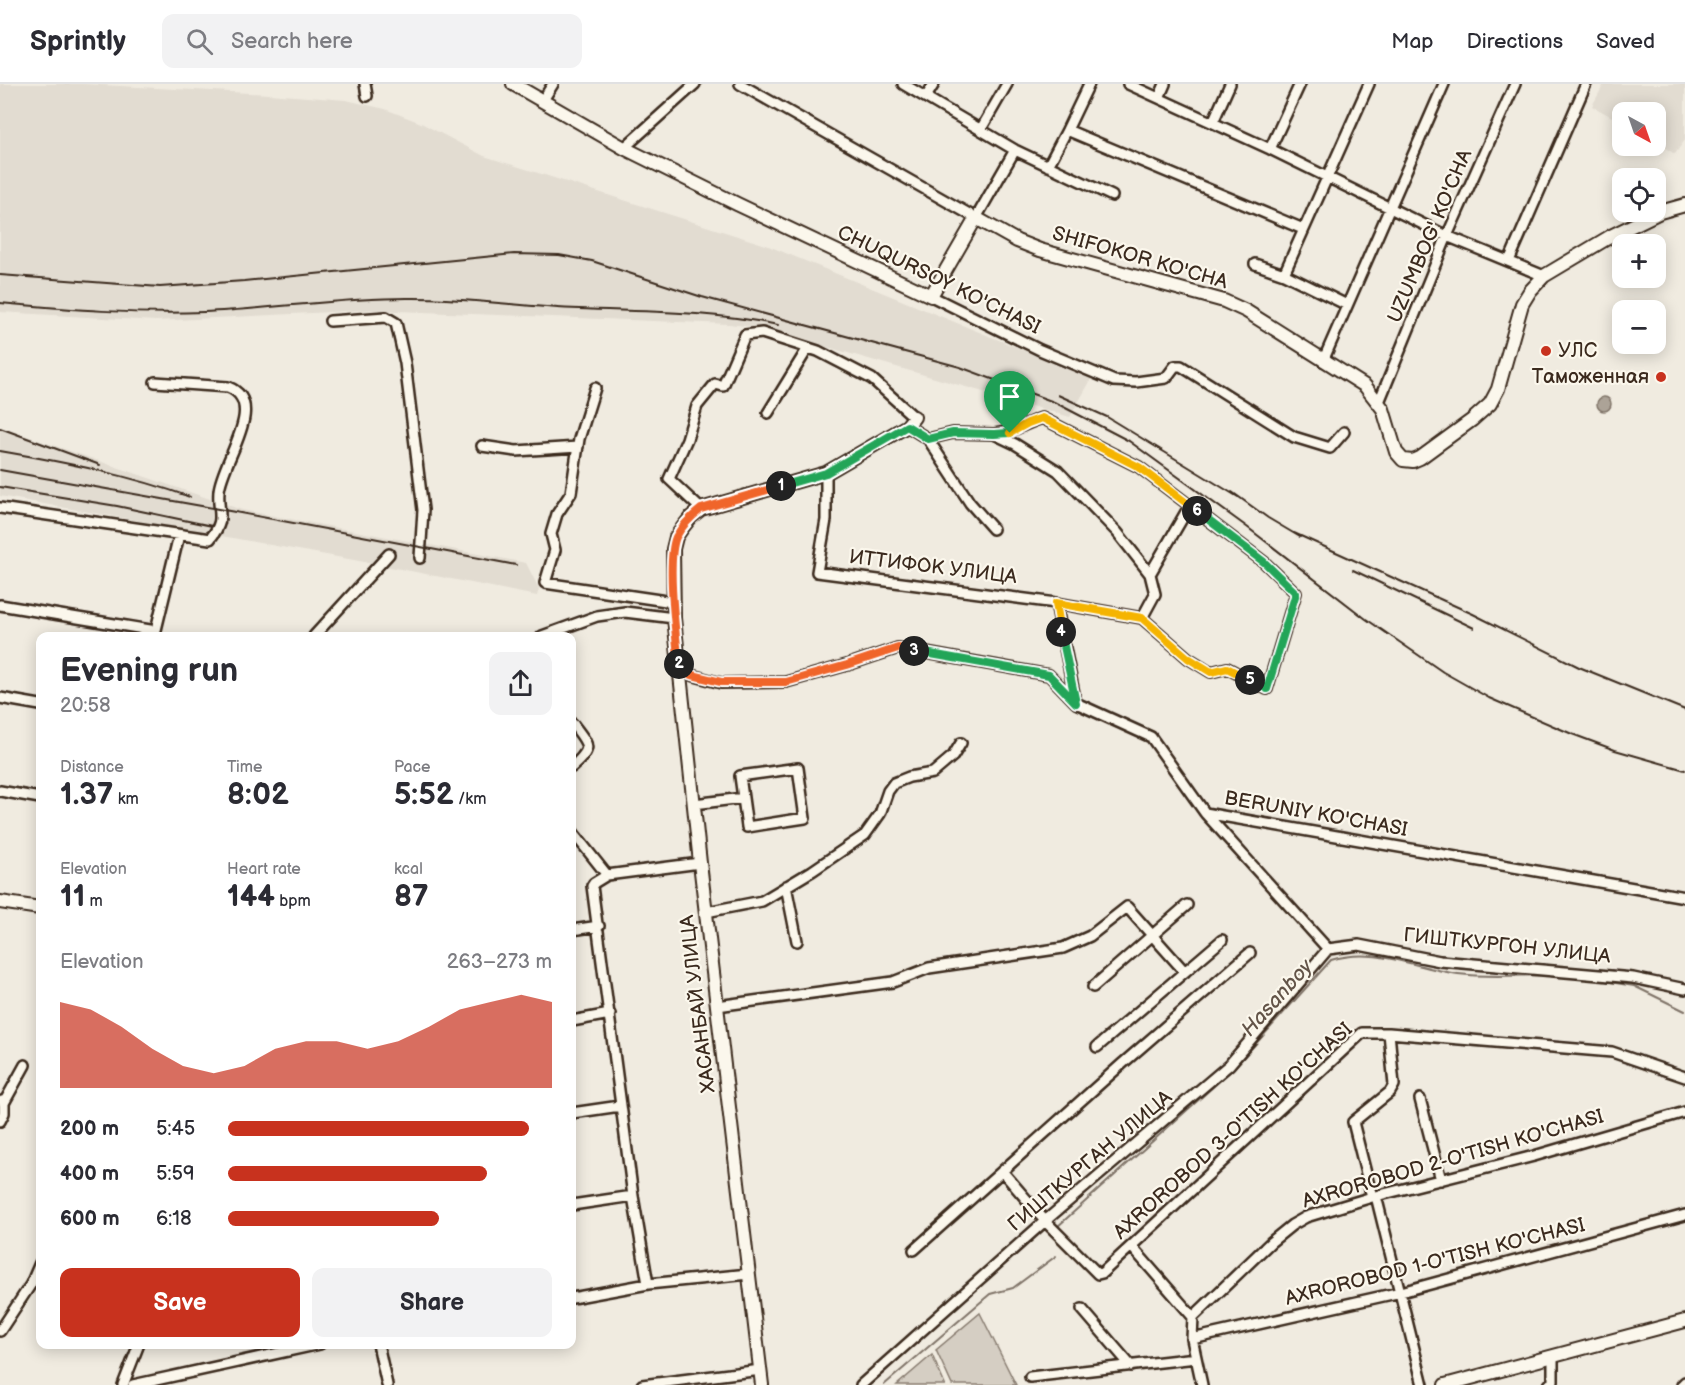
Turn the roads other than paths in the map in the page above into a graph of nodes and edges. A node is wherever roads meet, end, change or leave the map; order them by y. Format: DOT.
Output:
graph roads {
  1 [pos="365,84"];
  2 [pos="513,84"];
  3 [pos="553,84"];
  4 [pos="695,84"];
  5 [pos="740,84"];
  6 [pos="903,84"];
  7 [pos="933,84"];
  8 [pos="1007,84"];
  9 [pos="1089,84"];
  10 [pos="1128,84"];
  11 [pos="1165,84"];
  12 [pos="1230,84"];
  13 [pos="1300,84"];
  14 [pos="1369,84"];
  15 [pos="1444,84"];
  16 [pos="1515,84"];
  17 [pos="1586,84"];
  18 [pos="367,96"];
  19 [pos="926,97"];
  20 [pos="1159,98"];
  21 [pos="543,100"];
  22 [pos="1213,122"];
  23 [pos="981,129"];
  24 [pos="1067,130"];
  25 [pos="624,148"];
  26 [pos="1270,149"];
  27 [pos="1015,150"];
  28 [pos="1048,166"];
  29 [pos="1328,179"];
  30 [pos="1112,196"];
  31 [pos="1685,205"];
  32 [pos="1389,208"];
  33 [pos="976,218"];
  34 [pos="1303,229"];
  35 [pos="1448,236"];
  36 [pos="1509,261"];
  37 [pos="1255,264"];
  38 [pos="1284,274"];
  39 [pos="1544,276"];
  40 [pos="932,296"];
  41 [pos="1347,305"];
  42 [pos="330,321"];
  43 [pos="808,348"];
  44 [pos="1323,361"];
  45 [pos="154,382"];
  46 [pos="595,388"];
  47 [pos="1379,402"];
  48 [pos="768,413"];
  49 [pos="911,422"];
  50 [pos="1344,432"];
  51 [pos="994,434"];
  52 [pos="928,439"];
  53 [pos="482,446"];
  54 [pos="578,447"];
  55 [pos="826,473"];
  56 [pos="1190,505"];
  57 [pos="0,508"];
  58 [pos="701,509"];
  59 [pos="993,529"];
  60 [pos="179,535"];
  61 [pos="389,554"];
  62 [pos="420,558"];
  63 [pos="1150,574"];
  64 [pos="673,602"];
  65 [pos="1056,603"];
  66 [pos="0,605"];
  67 [pos="674,618"];
  68 [pos="1142,618"];
  69 [pos="149,632"];
  70 [pos="155,632"];
  71 [pos="318,632"];
  72 [pos="553,632"];
  73 [pos="680,672"];
  74 [pos="0,698"];
  75 [pos="1076,703"];
  76 [pos="36,704"];
  77 [pos="576,728"];
  78 [pos="961,743"];
  79 [pos="576,764"];
  80 [pos="0,791"];
  81 [pos="36,797"];
  82 [pos="743,798"];
  83 [pos="694,804"];
  84 [pos="1205,813"];
  85 [pos="576,836"];
  86 [pos="700,863"];
  87 [pos="607,875"];
  88 [pos="786,886"];
  89 [pos="1685,897"];
  90 [pos="0,902"];
  91 [pos="1187,905"];
  92 [pos="36,907"];
  93 [pos="706,912"];
  94 [pos="599,926"];
  95 [pos="576,929"];
  96 [pos="1153,935"];
  97 [pos="1222,939"];
  98 [pos="797,942"];
  99 [pos="1328,949"];
  100 [pos="1250,953"];
  101 [pos="1185,972"];
  102 [pos="1094,987"];
  103 [pos="1685,989"];
  104 [pos="717,1006"];
  105 [pos="610,1014"];
  106 [pos="576,1020"];
  107 [pos="1389,1033"];
  108 [pos="1097,1047"];
  109 [pos="25,1065"];
  110 [pos="1685,1077"];
  111 [pos="1420,1099"];
  112 [pos="2,1102"];
  113 [pos="620,1106"];
  114 [pos="576,1112"];
  115 [pos="1685,1112"];
  116 [pos="0,1121"];
  117 [pos="1002,1171"];
  118 [pos="1441,1180"];
  119 [pos="633,1196"];
  120 [pos="1374,1196"];
  121 [pos="576,1204"];
  122 [pos="1685,1215"];
  123 [pos="1045,1221"];
  124 [pos="1132,1247"];
  125 [pos="914,1250"];
  126 [pos="749,1274"];
  127 [pos="648,1284"];
  128 [pos="36,1286"];
  129 [pos="1401,1293"];
  130 [pos="576,1297"];
  131 [pos="1082,1309"];
  132 [pos="1193,1317"];
  133 [pos="1685,1321"];
  134 [pos="0,1331"];
  135 [pos="1192,1339"];
  136 [pos="137,1349"];
  137 [pos="297,1349"];
  138 [pos="379,1349"];
  139 [pos="1553,1356"];
  140 [pos="1196,1358"];
  141 [pos="1131,1366"];
  142 [pos="760,1370"];
  143 [pos="1030,1377"];
  144 [pos="123,1385"];
  145 [pos="133,1385"];
  146 [pos="387,1385"];
  147 [pos="642,1385"];
  148 [pos="762,1385"];
  149 [pos="861,1385"];
  150 [pos="1202,1385"];
  151 [pos="1423,1385"];
  152 [pos="1445,1385"];
  153 [pos="1549,1385"];
  1 -- 18 [label="street"];
  2 -- 21 [label="street, CHUQURSOY KO'CHASI"];
  3 -- 21 [label="street"];
  4 -- 25 [label="street"];
  5 -- 33 [label="street"];
  6 -- 19 [label="street"];
  7 -- 19 [label="street"];
  8 -- 23 [label="street"];
  9 -- 24 [label="street"];
  10 -- 20 [label="street"];
  11 -- 20 [label="street"];
  12 -- 22 [label="street"];
  13 -- 26 [label="street"];
  14 -- 29 [label="street"];
  15 -- 32 [label="street"];
  16 -- 35 [label="street, UZUMBOG' KO'CHA"];
  17 -- 36 [label="street"];
  19 -- 23 [label="street"];
  20 -- 22 [label="street"];
  21 -- 25 [label="street, CHUQURSOY KO'CHASI"];
  22 -- 26 [label="street"];
  23 -- 27 [label="street"];
  24 -- 28 [label="street"];
  24 -- 34 [label="street"];
  25 -- 40 [label="street, CHUQURSOY KO'CHASI"];
  26 -- 29 [label="street"];
  27 -- 28 [label="street"];
  27 -- 33 [label="street"];
  28 -- 30 [label="street"];
  29 -- 32 [label="street"];
  29 -- 34 [label="street"];
  31 -- 39 [label="street"];
  32 -- 35 [label="street"];
  32 -- 41 [label="street"];
  33 -- 40 [label="street"];
  33 -- 44 [label="street, SHIFOKOR KO'CHA"];
  34 -- 38 [label="street"];
  35 -- 36 [label="street"];
  35 -- 47 [label="street, UZUMBOG' KO'CHA"];
  36 -- 39 [label="street"];
  37 -- 38 [label="street"];
  38 -- 41 [label="street"];
  39 -- 47 [label="street, SHIFOKOR KO'CHA"];
  40 -- 50 [label="street, CHUQURSOY KO'CHASI"];
  41 -- 44 [label="street"];
  42 -- 62 [label="street"];
  43 -- 48 [label="street"];
  43 -- 49 [label="street"];
  43 -- 58 [label="street"];
  44 -- 47 [label="street, SHIFOKOR KO'CHA"];
  45 -- 60 [label="street"];
  46 -- 54 [label="street"];
  49 -- 52 [label="street"];
  49 -- 55 [label="street"];
  51 -- 52 [label="street"];
  51 -- 56 [label="street"];
  51 -- 63 [label="street"];
  52 -- 59 [label="street"];
  53 -- 54 [label="street"];
  54 -- 64 [label="street"];
  55 -- 58 [label="street"];
  55 -- 65 [label="street, ИТТИФОК УЛИЦА"];
  56 -- 63 [label="street"];
  56 -- 68 [label="street"];
  57 -- 60 [label="street"];
  58 -- 64 [label="street"];
  60 -- 70 [label="street"];
  61 -- 71 [label="street"];
  63 -- 68 [label="street"];
  64 -- 67 [label="street"];
  65 -- 68 [label="street, ИТТИФОК УЛИЦА"];
  65 -- 75 [label="street"];
  66 -- 69 [label="street"];
  67 -- 72 [label="street"];
  67 -- 73 [label="street, ХАСАНБАЙ УЛИЦА"];
  73 -- 75 [label="street, BERUNIY KO'CHASI"];
  73 -- 83 [label="street, ХАСАНБАЙ УЛИЦА"];
  74 -- 76 [label="street"];
  75 -- 84 [label="street, BERUNIY KO'CHASI"];
  77 -- 79 [label="street"];
  78 -- 88 [label="street"];
  80 -- 81 [label="street"];
  82 -- 82 [label="street"];
  82 -- 83 [label="street"];
  83 -- 86 [label="street, ХАСАНБАЙ УЛИЦА"];
  84 -- 89 [label="street, BERUNIY KO'CHASI"];
  84 -- 99 [label="street"];
  85 -- 87 [label="street"];
  86 -- 87 [label="street"];
  86 -- 93 [label="street, ХАСАНБАЙ УЛИЦА"];
  87 -- 94 [label="street"];
  88 -- 93 [label="street"];
  88 -- 98 [label="street"];
  90 -- 92 [label="street"];
  91 -- 96 [label="street"];
  93 -- 104 [label="street, ХАСАНБАЙ УЛИЦА"];
  94 -- 95 [label="street"];
  94 -- 105 [label="street"];
  96 -- 101 [label="street"];
  96 -- 102 [label="street"];
  96 -- 104 [label="street"];
  97 -- 101 [label="street"];
  99 -- 103 [label="street, ГИШТКУРГОН УЛИЦА"];
  99 -- 123 [label="street, ГИШТКУРГАН УЛИЦА"];
  100 -- 117 [label="street"];
  101 -- 108 [label="street"];
  104 -- 126 [label="street, ХАСАНБАЙ УЛИЦА"];
  105 -- 106 [label="street"];
  105 -- 113 [label="street"];
  107 -- 110 [label="street, AXROROBOD 3-O'TISH KO'CHASI"];
  107 -- 120 [label="street"];
  107 -- 124 [label="street, AXROROBOD 3-O'TISH KO'CHASI"];
  109 -- 112 [label="street"];
  111 -- 118 [label="street"];
  112 -- 116 [label="street"];
  113 -- 114 [label="street"];
  113 -- 119 [label="street"];
  115 -- 118 [label="street, AXROROBOD 2-O'TISH KO'CHASI"];
  117 -- 123 [label="street"];
  117 -- 125 [label="street"];
  118 -- 120 [label="street, AXROROBOD 2-O'TISH KO'CHASI"];
  119 -- 121 [label="street"];
  119 -- 127 [label="street"];
  120 -- 129 [label="street"];
  120 -- 132 [label="street, AXROROBOD 2-O'TISH KO'CHASI"];
  122 -- 129 [label="street, AXROROBOD 1-O'TISH KO'CHASI"];
  123 -- 124 [label="street, AXROROBOD 3-O'TISH KO'CHASI"];
  123 -- 149 [label="street, ГИШТКУРГАН УЛИЦА"];
  124 -- 132 [label="street"];
  126 -- 127 [label="street"];
  126 -- 142 [label="street, ХАСАНБАЙ УЛИЦА"];
  127 -- 130 [label="street"];
  128 -- 134 [label="street"];
  129 -- 135 [label="street, AXROROBOD 1-O'TISH KO'CHASI"];
  129 -- 151 [label="street"];
  131 -- 141 [label="street"];
  132 -- 135 [label="street"];
  133 -- 139 [label="street"];
  135 -- 140 [label="street"];
  136 -- 144 [label="street"];
  137 -- 145 [label="street"];
  138 -- 146 [label="street"];
  139 -- 152 [label="street"];
  139 -- 153 [label="street"];
  140 -- 141 [label="street"];
  140 -- 150 [label="street"];
  141 -- 143 [label="street"];
  142 -- 147 [label="street"];
  142 -- 148 [label="street, ХАСАНБАЙ УЛИЦА"];
}
